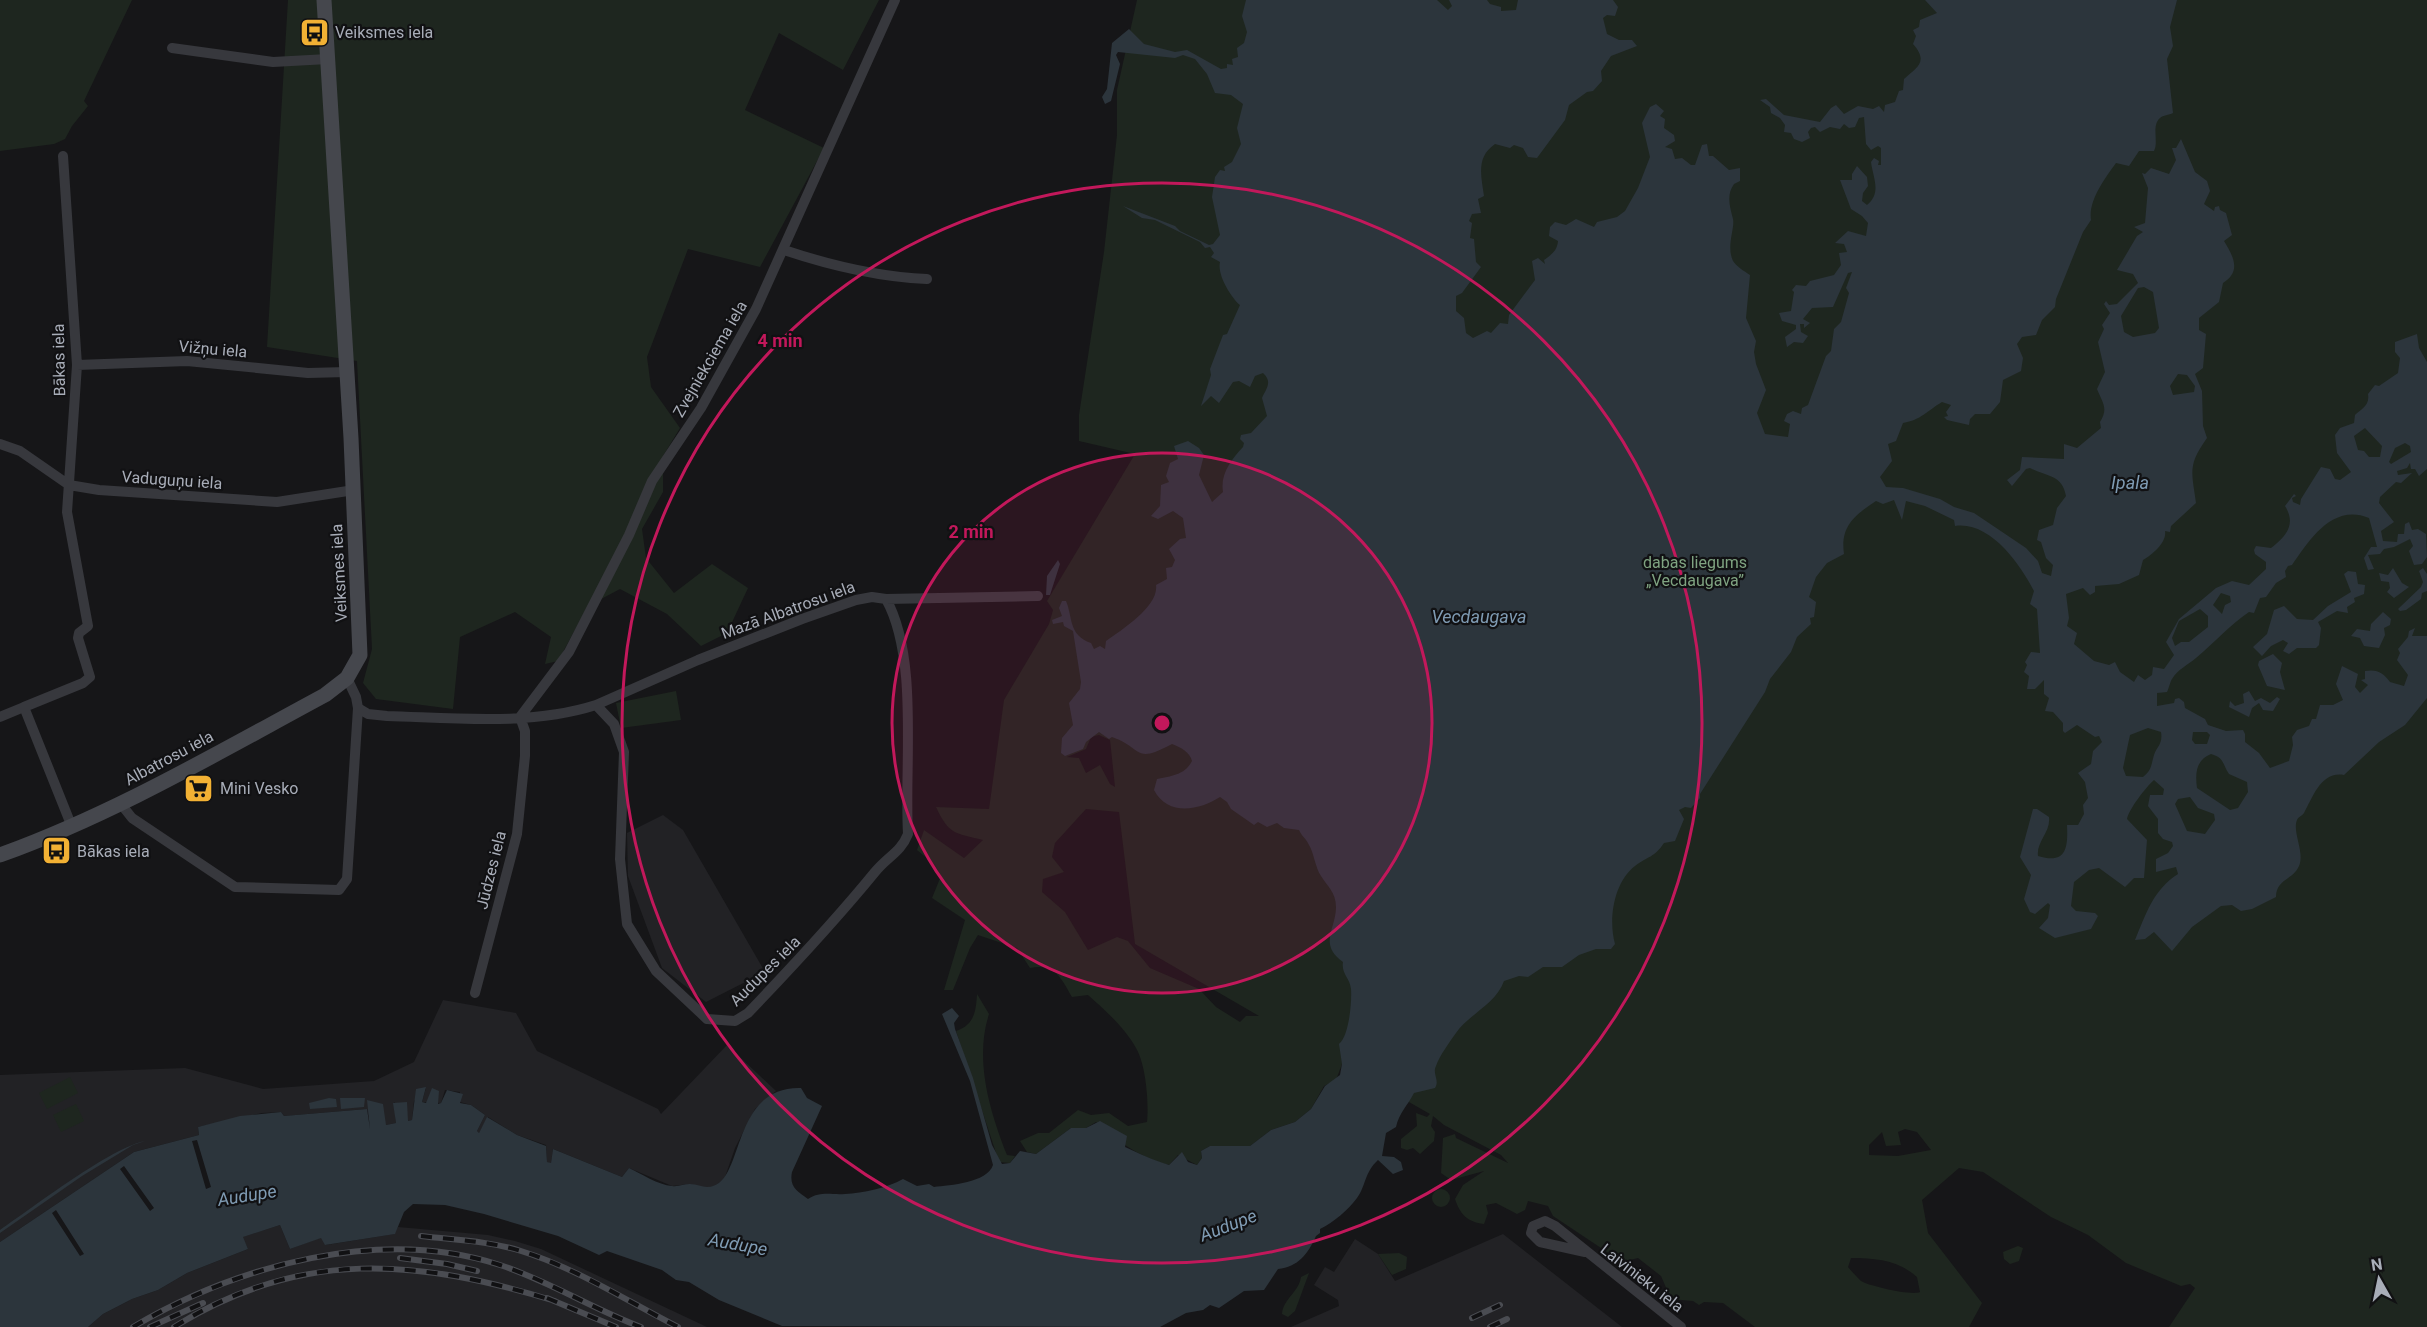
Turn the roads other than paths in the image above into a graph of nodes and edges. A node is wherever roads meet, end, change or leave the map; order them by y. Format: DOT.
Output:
graph roads {
  1 [pos="324,0"];
  2 [pos="895,0"];
  3 [pos="172,48"];
  4 [pos="328,59"];
  5 [pos="63,156"];
  6 [pos="784,250"];
  7 [pos="927,279"];
  8 [pos="77,366"];
  9 [pos="347,372"];
  10 [pos="0,444"];
  11 [pos="69,485"];
  12 [pos="354,490"];
  13 [pos="1038,596"];
  14 [pos="886,599"];
  15 [pos="347,678"];
  16 [pos="596,705"];
  17 [pos="24,707"];
  18 [pos="358,708"];
  19 [pos="0,717"];
  20 [pos="520,717"];
  21 [pos="121,804"];
  22 [pos="72,827"];
  23 [pos="0,855"];
  24 [pos="475,993"];
  25 [pos="1585,1252"];
  26 [pos="1681,1327"];
  1 -- 4 [label="main road, Veiksmes iela"];
  2 -- 6 [label="street, Zvejniekciema iela"];
  3 -- 4 [label="street"];
  4 -- 9 [label="main road, Veiksmes iela"];
  5 -- 8 [label="street, Bākas iela"];
  6 -- 7 [label="street"];
  6 -- 20 [label="street, Zvejniekciema iela"];
  8 -- 9 [label="street, Vižņu iela"];
  8 -- 11 [label="street, Bākas iela"];
  9 -- 12 [label="main road, Veiksmes iela"];
  10 -- 11 [label="street, Vaduguņu iela"];
  11 -- 12 [label="street, Vaduguņu iela"];
  11 -- 17 [label="street, Bākas iela"];
  12 -- 15 [label="main road, Veiksmes iela"];
  13 -- 14 [label="street, Mazā Albatrosu iela"];
  14 -- 16 [label="street, Mazā Albatrosu iela"];
  14 -- 16 [label="street, Audupes iela"];
  15 -- 18 [label="street"];
  15 -- 21 [label="main road, Albatrosu iela"];
  16 -- 20 [label="street"];
  17 -- 19 [label="street"];
  17 -- 22 [label="street"];
  18 -- 20 [label="street"];
  18 -- 21 [label="street"];
  20 -- 24 [label="street, Jūdzes iela"];
  21 -- 22 [label="main road, Albatrosu iela"];
  22 -- 23 [label="main road, Albatrosu iela"];
  25 -- 26 [label="street, Laivinieku iela"];
}
